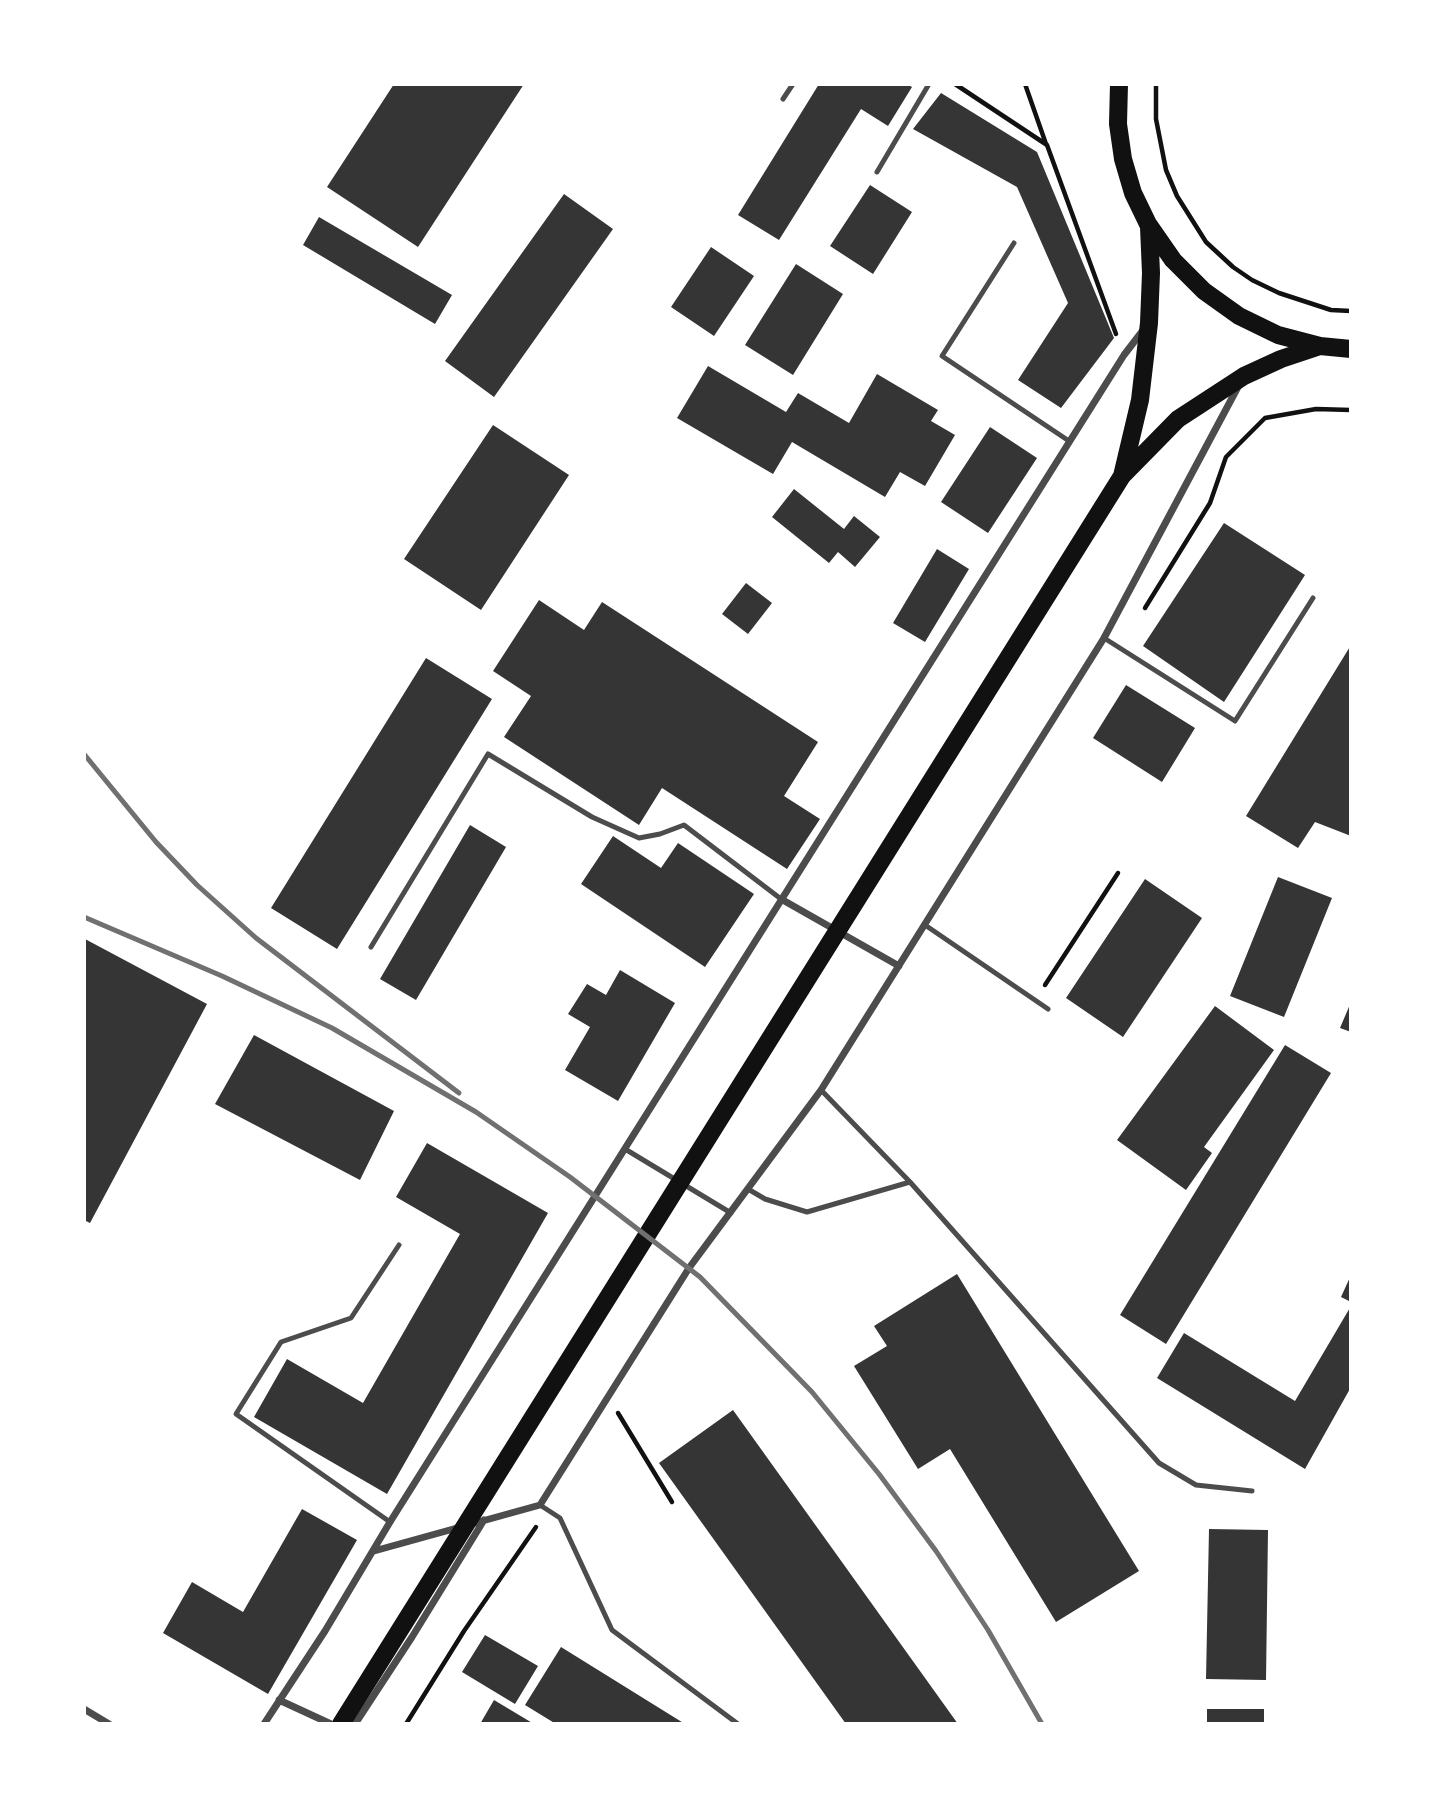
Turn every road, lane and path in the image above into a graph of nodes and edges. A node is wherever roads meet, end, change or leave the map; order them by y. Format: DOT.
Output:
graph roads {
  1 [pos="793,84"];
  2 [pos="929,84"];
  3 [pos="956,84"];
  4 [pos="1025,84"];
  5 [pos="1105,84"];
  6 [pos="1119,84"];
  7 [pos="1156,84"];
  8 [pos="783,99"];
  9 [pos="1118,124"];
  10 [pos="1047,145"];
  11 [pos="877,172"];
  12 [pos="1149,224"];
  13 [pos="1014,243"];
  14 [pos="1351,311"];
  15 [pos="1149,323"];
  16 [pos="1320,346"];
  17 [pos="1351,349"];
  18 [pos="1124,355"];
  19 [pos="1244,376"];
  20 [pos="1069,441"];
  21 [pos="1122,476"];
  22 [pos="1313,598"];
  23 [pos="1104,638"];
  24 [pos="1118,873"];
  25 [pos="781,900"];
  26 [pos="925,925"];
  27 [pos="371,947"];
  28 [pos="899,966"];
  29 [pos="1035,1000"];
  30 [pos="1048,1009"];
  31 [pos="821,1090"];
  32 [pos="625,1149"];
  33 [pos="909,1182"];
  34 [pos="748,1189"];
  35 [pos="731,1213"];
  36 [pos="399,1245"];
  37 [pos="612,1408"];
  38 [pos="1252,1491"];
  39 [pos="672,1502"];
  40 [pos="540,1505"];
  41 [pos="484,1520"];
  42 [pos="390,1522"];
  43 [pos="374,1551"];
  44 [pos="279,1700"];
  45 [pos="84,1709"];
  46 [pos="110,1724"];
  47 [pos="264,1724"];
  48 [pos="331,1724"];
  49 [pos="341,1724"];
  50 [pos="355,1724"];
  51 [pos="738,1724"];
  1 -- 8 [label="lane"];
  2 -- 11 [label="lane"];
  3 -- 10 [label="path"];
  4 -- 10 [label="path"];
  5 -- 9 [label="main road"];
  6 -- 9 [label="main road"];
  7 -- 14 [label="path"];
  9 -- 12 [label="main road"];
  10 -- 18 [label="path"];
  12 -- 15 [label="main road"];
  12 -- 16 [label="main road"];
  13 -- 20 [label="lane"];
  15 -- 18 [label="street"];
  15 -- 21 [label="main road"];
  16 -- 17 [label="main road"];
  16 -- 19 [label="main road"];
  18 -- 20 [label="street"];
  19 -- 21 [label="main road"];
  19 -- 23 [label="street"];
  20 -- 25 [label="street"];
  21 -- 49 [label="main road"];
  22 -- 23 [label="lane"];
  23 -- 26 [label="street"];
  24 -- 29 [label="path"];
  25 -- 27 [label="lane"];
  25 -- 28 [label="street"];
  25 -- 32 [label="street"];
  26 -- 28 [label="street"];
  26 -- 29 [label="lane"];
  28 -- 31 [label="street"];
  29 -- 30 [label="lane"];
  31 -- 33 [label="lane"];
  31 -- 34 [label="street"];
  32 -- 35 [label="lane"];
  32 -- 42 [label="street"];
  33 -- 34 [label="lane"];
  33 -- 38 [label="lane"];
  34 -- 35 [label="street"];
  35 -- 40 [label="street"];
  36 -- 42 [label="lane"];
  37 -- 39 [label="path"];
  40 -- 41 [label="street"];
  40 -- 51 [label="lane"];
  41 -- 43 [label="street"];
  41 -- 50 [label="street"];
  42 -- 43 [label="street"];
  43 -- 44 [label="street"];
  44 -- 47 [label="street"];
  44 -- 48 [label="street"];
  45 -- 46 [label="street"];
}
